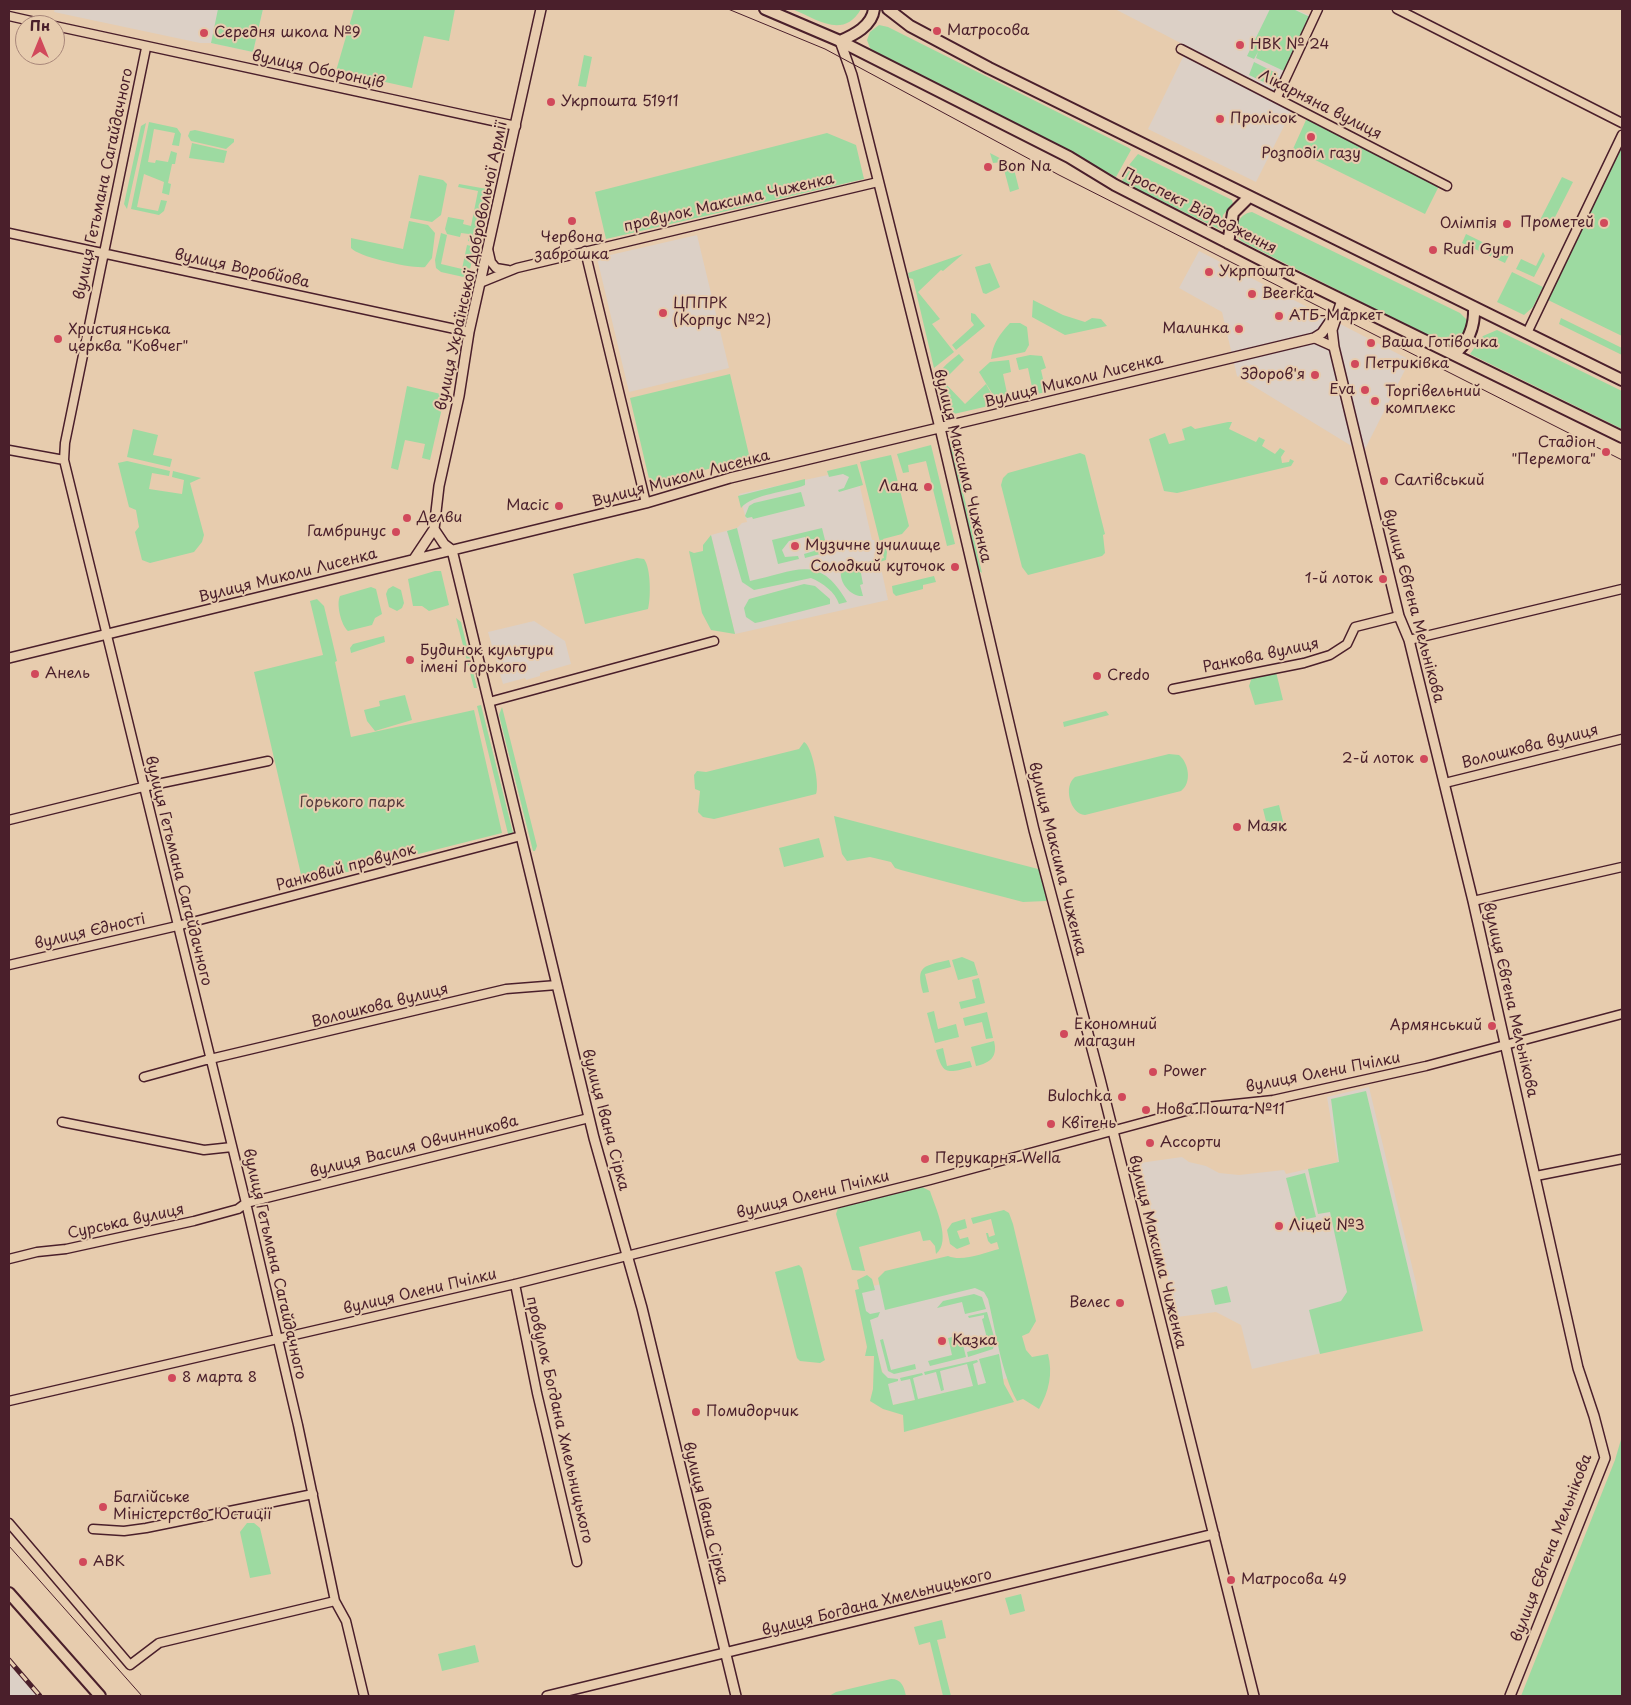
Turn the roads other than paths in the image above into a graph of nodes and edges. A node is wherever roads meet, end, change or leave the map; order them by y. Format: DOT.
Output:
graph roads {
  1 [pos="541,9"];
  2 [pos="765,9"];
  3 [pos="874,9"];
  4 [pos="888,9"];
  5 [pos="1318,9"];
  6 [pos="1397,9"];
  7 [pos="65,28"];
  8 [pos="840,41"];
  9 [pos="146,48"];
  10 [pos="1181,49"];
  11 [pos="1276,97"];
  12 [pos="1622,123"];
  13 [pos="516,126"];
  14 [pos="1622,135"];
  15 [pos="878,182"];
  16 [pos="1446,186"];
  17 [pos="1249,197"];
  18 [pos="9,233"];
  19 [pos="1228,243"];
  20 [pos="488,247"];
  21 [pos="585,251"];
  22 [pos="104,253"];
  23 [pos="517,268"];
  24 [pos="480,283"];
  25 [pos="1342,300"];
  26 [pos="1474,307"];
  27 [pos="470,332"];
  28 [pos="1527,333"];
  29 [pos="1314,338"];
  30 [pos="1334,347"];
  31 [pos="1454,354"];
  32 [pos="1622,380"];
  33 [pos="940,428"];
  34 [pos="1622,437"];
  35 [pos="9,450"];
  36 [pos="64,460"];
  37 [pos="646,503"];
  38 [pos="434,529"];
  39 [pos="452,550"];
  40 [pos="414,559"];
  41 [pos="1622,589"];
  42 [pos="1399,616"];
  43 [pos="107,634"];
  44 [pos="1409,640"];
  45 [pos="714,641"];
  46 [pos="9,658"];
  47 [pos="1173,689"];
  48 [pos="489,702"];
  49 [pos="1622,739"];
  50 [pos="268,761"];
  51 [pos="1444,783"];
  52 [pos="143,787"];
  53 [pos="9,820"];
  54 [pos="521,836"];
  55 [pos="1622,868"];
  56 [pos="1473,901"];
  57 [pos="177,926"];
  58 [pos="9,965"];
  59 [pos="557,985"];
  60 [pos="1622,1014"];
  61 [pos="1506,1046"];
  62 [pos="211,1060"];
  63 [pos="144,1077"];
  64 [pos="589,1118"];
  65 [pos="62,1122"];
  66 [pos="1112,1130"];
  67 [pos="232,1147"];
  68 [pos="1622,1159"];
  69 [pos="1536,1176"];
  70 [pos="246,1203"];
  71 [pos="628,1256"];
  72 [pos="9,1259"];
  73 [pos="515,1284"];
  74 [pos="278,1339"];
  75 [pos="9,1401"];
  76 [pos="313,1494"];
  77 [pos="9,1522"];
  78 [pos="93,1529"];
  79 [pos="1214,1534"];
  80 [pos="577,1562"];
  81 [pos="9,1593"];
  82 [pos="335,1601"];
  83 [pos="726,1653"];
  84 [pos="100,1696"];
  85 [pos="364,1696"];
  86 [pos="546,1696"];
  87 [pos="736,1696"];
  88 [pos="1254,1696"];
  89 [pos="1510,1696"];
  1 -- 13 [label="street, вулиця Української Добровольчої Армії"];
  2 -- 8 [label="main road, Проспект Відродження"];
  3 -- 8 [label="main road"];
  4 -- 17 [label="main road"];
  5 -- 11 [label="street"];
  6 -- 12 [label="street"];
  7 -- 9 [label="street, вулиця Оборонців"];
  8 -- 15 [label="street, вулиця Максима Чиженка"];
  8 -- 19 [label="main road, Проспект Відродження"];
  9 -- 13 [label="street, вулиця Оборонців"];
  9 -- 22 [label="street, вулиця Гетьмана Сагайдачного"];
  10 -- 11 [label="street, Лікарняна вулиця"];
  11 -- 16 [label="street, Лікарняна вулиця"];
  13 -- 20 [label="street, вулиця Української Добровольчої Армії"];
  14 -- 28 [label="street"];
  15 -- 21 [label="street, провулок Максима Чиженка"];
  15 -- 33 [label="street, вулиця Максима Чиженка"];
  17 -- 19 [label="main road"];
  17 -- 26 [label="main road"];
  18 -- 22 [label="street, вулиця Воробйова"];
  19 -- 25 [label="main road, Проспект Відродження"];
  20 -- 23 [label="street"];
  20 -- 24 [label="street, вулиця Української Добровольчої Армії"];
  21 -- 23 [label="street, провулок Максима Чиженка"];
  21 -- 37 [label="street"];
  22 -- 27 [label="street, вулиця Воробйова"];
  22 -- 36 [label="street, вулиця Гетьмана Сагайдачного"];
  23 -- 24 [label="street, провулок Максима Чиженка"];
  24 -- 27 [label="street, вулиця Української Добровольчої Армії"];
  25 -- 29 [label="street"];
  25 -- 30 [label="street, вулиця Євгена Мельнікова"];
  25 -- 31 [label="main road, Проспект Відродження"];
  26 -- 28 [label="main road"];
  26 -- 31 [label="main road"];
  27 -- 38 [label="street, вулиця Української Добровольчої Армії"];
  28 -- 32 [label="main road"];
  29 -- 30 [label="street"];
  29 -- 33 [label="street, Вулиця Миколи Лисенка"];
  30 -- 42 [label="street, вулиця Євгена Мельнікова"];
  31 -- 34 [label="main road, Проспект Відродження"];
  33 -- 37 [label="street, Вулиця Миколи Лисенка"];
  33 -- 66 [label="street, вулиця Максима Чиженка"];
  35 -- 36 [label="street"];
  36 -- 43 [label="street, вулиця Гетьмана Сагайдачного"];
  37 -- 39 [label="street, Вулиця Миколи Лисенка"];
  38 -- 39 [label="street"];
  38 -- 40 [label="street, вулиця Української Добровольчої Армії"];
  39 -- 40 [label="street, Вулиця Миколи Лисенка"];
  39 -- 48 [label="street, вулиця Івана Сірка"];
  40 -- 43 [label="street, Вулиця Миколи Лисенка"];
  41 -- 44 [label="street"];
  42 -- 44 [label="street, вулиця Євгена Мельнікова"];
  42 -- 47 [label="street, Ранкова вулиця"];
  43 -- 46 [label="street, Вулиця Миколи Лисенка"];
  43 -- 52 [label="street, вулиця Гетьмана Сагайдачного"];
  44 -- 51 [label="street, вулиця Євгена Мельнікова"];
  45 -- 48 [label="street"];
  48 -- 54 [label="street, вулиця Івана Сірка"];
  49 -- 51 [label="street, Волошкова вулиця"];
  50 -- 52 [label="street"];
  51 -- 56 [label="street, вулиця Євгена Мельнікова"];
  52 -- 53 [label="street"];
  52 -- 57 [label="street, вулиця Гетьмана Сагайдачного"];
  54 -- 57 [label="street, Ранковий провулок"];
  54 -- 59 [label="street, вулиця Івана Сірка"];
  55 -- 56 [label="street"];
  56 -- 61 [label="street, вулиця Євгена Мельнікова"];
  57 -- 58 [label="street, вулиця Єдності"];
  57 -- 62 [label="street, вулиця Гетьмана Сагайдачного"];
  59 -- 62 [label="street, Волошкова вулиця"];
  59 -- 64 [label="street, вулиця Івана Сірка"];
  60 -- 61 [label="street, вулиця Олени Пчілки"];
  61 -- 66 [label="street, вулиця Олени Пчілки"];
  61 -- 69 [label="street, вулиця Євгена Мельнікова"];
  62 -- 63 [label="street, Волошкова вулиця"];
  62 -- 67 [label="street, вулиця Гетьмана Сагайдачного"];
  64 -- 70 [label="street, вулиця Василя Овчинникова"];
  64 -- 71 [label="street, вулиця Івана Сірка"];
  65 -- 67 [label="street"];
  66 -- 71 [label="street, вулиця Олени Пчілки"];
  66 -- 79 [label="street, вулиця Максима Чиженка"];
  67 -- 70 [label="street, вулиця Гетьмана Сагайдачного"];
  68 -- 69 [label="street"];
  69 -- 89 [label="street, вулиця Євгена Мельнікова"];
  70 -- 72 [label="street, Сурська вулиця"];
  70 -- 74 [label="street, вулиця Гетьмана Сагайдачного"];
  71 -- 73 [label="street, вулиця Олени Пчілки"];
  71 -- 83 [label="street, вулиця Івана Сірка"];
  73 -- 74 [label="street, вулиця Олени Пчілки"];
  73 -- 80 [label="street, провулок Богдана Хмельницького"];
  74 -- 75 [label="street, вулиця Олени Пчілки"];
  74 -- 76 [label="street, вулиця Гетьмана Сагайдачного"];
  76 -- 78 [label="street"];
  76 -- 82 [label="street, вулиця Гетьмана Сагайдачного"];
  77 -- 82 [label="street"];
  79 -- 83 [label="street, вулиця Богдана Хмельницького"];
  79 -- 88 [label="street, вулиця Максима Чиженка"];
  81 -- 84 [label="main road"];
  82 -- 85 [label="street, вулиця Гетьмана Сагайдачного"];
  83 -- 86 [label="street, вулиця Богдана Хмельницького"];
  83 -- 87 [label="street, вулиця Івана Сірка"];
}
